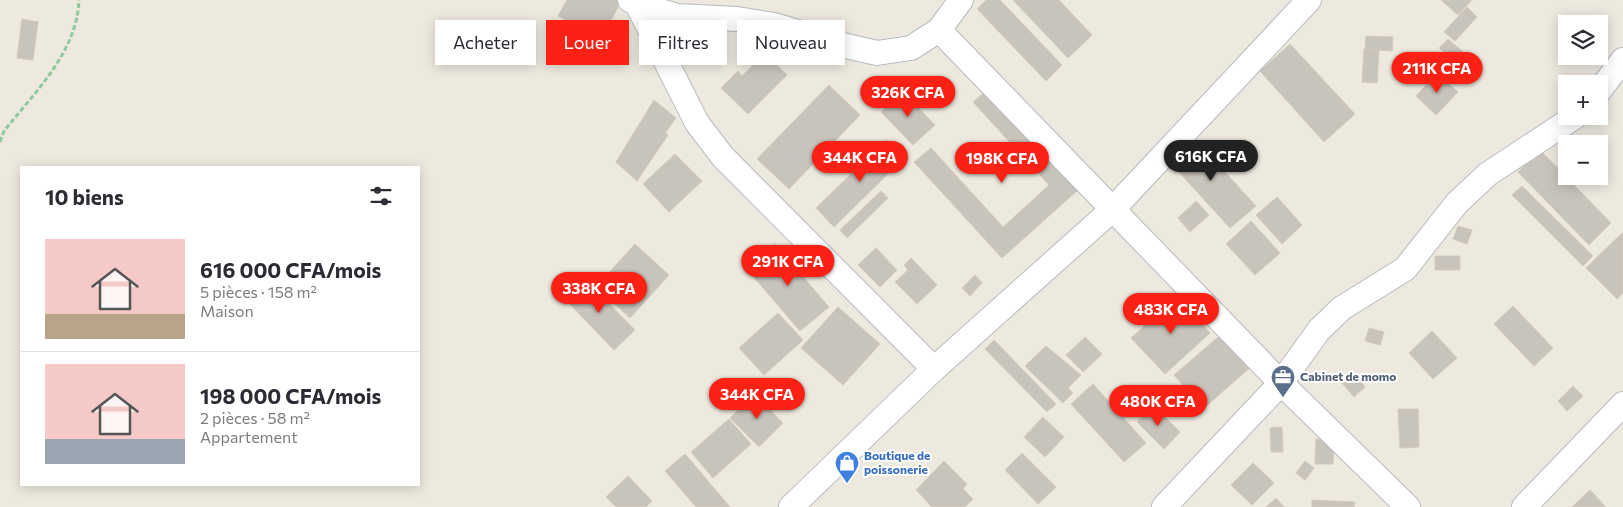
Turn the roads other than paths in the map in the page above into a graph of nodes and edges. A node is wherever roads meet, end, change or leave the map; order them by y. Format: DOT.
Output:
graph roads {
  1 [pos="960,0"];
  2 [pos="1309,0"];
  3 [pos="634,2"];
  4 [pos="671,6"];
  5 [pos="939,30"];
  6 [pos="1623,60"];
  7 [pos="1608,79"];
  8 [pos="1562,125"];
  9 [pos="1113,209"];
  10 [pos="934,369"];
  11 [pos="1281,383"];
  12 [pos="1623,404"];
  13 [pos="791,507"];
  14 [pos="1164,507"];
  15 [pos="1408,507"];
  16 [pos="1524,507"];
  1 -- 5 [label="street"];
  2 -- 9 [label="street"];
  3 -- 4 [label="street"];
  3 -- 10 [label="street"];
  4 -- 5 [label="street"];
  5 -- 9 [label="street"];
  6 -- 7 [label="street"];
  8 -- 11 [label="street"];
  9 -- 10 [label="street"];
  9 -- 11 [label="street"];
  10 -- 13 [label="street"];
  11 -- 14 [label="street"];
  11 -- 15 [label="street"];
  12 -- 16 [label="street"];
}
